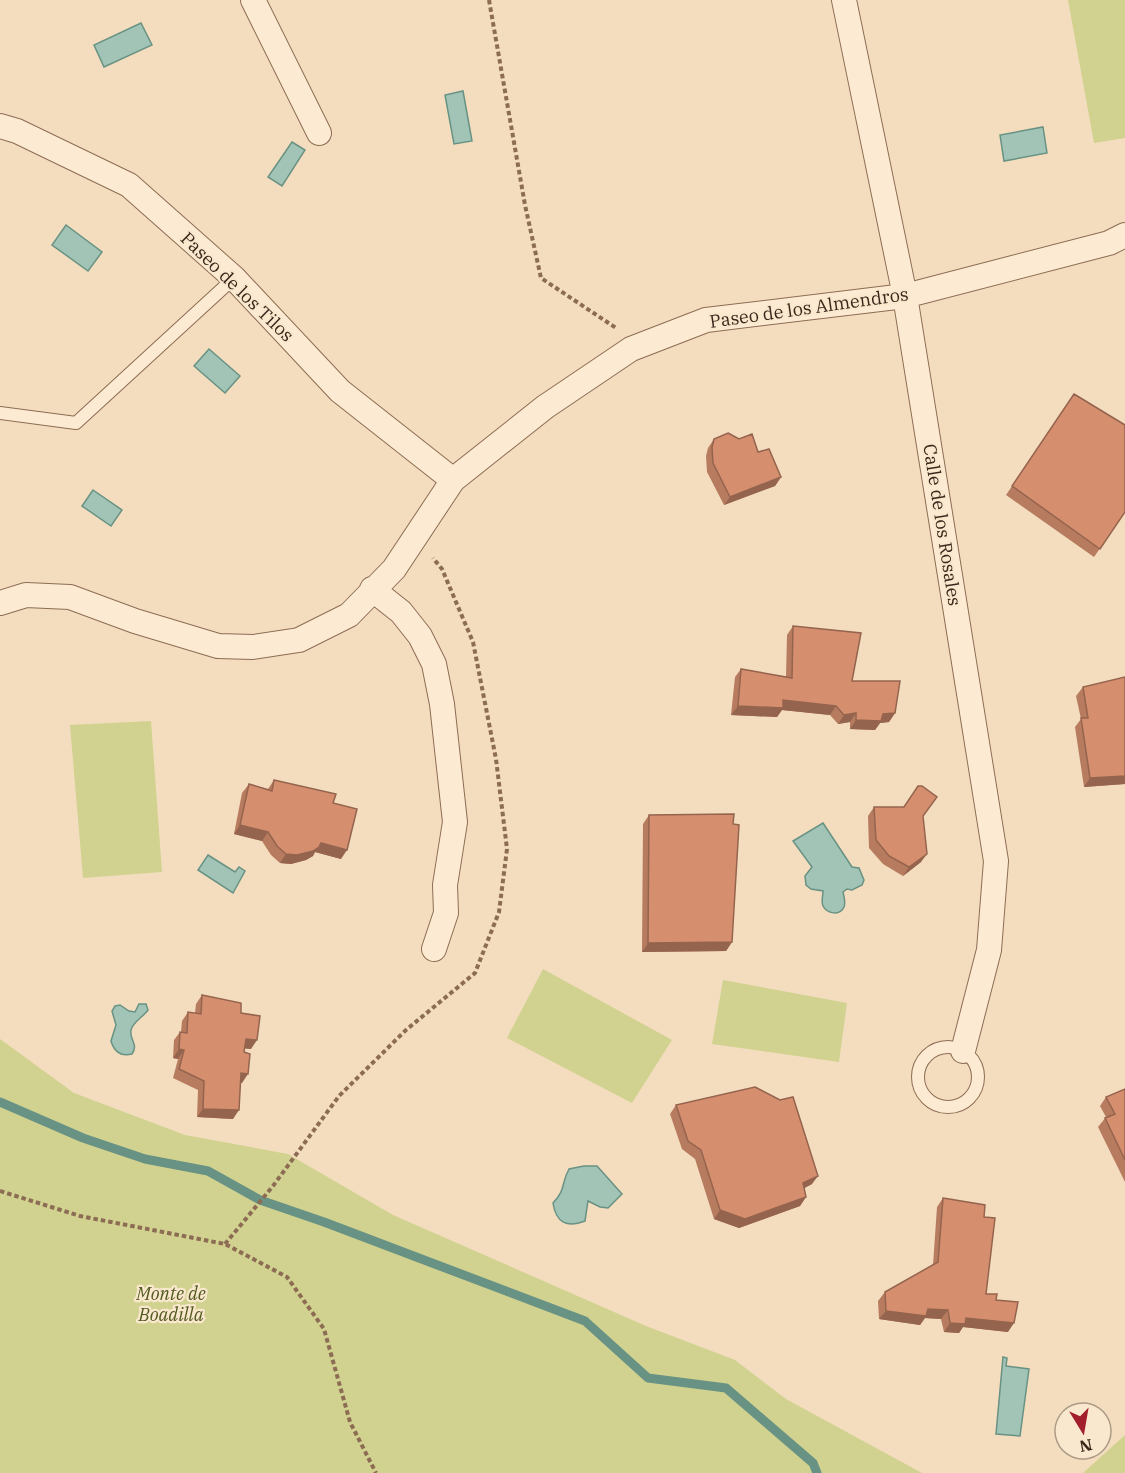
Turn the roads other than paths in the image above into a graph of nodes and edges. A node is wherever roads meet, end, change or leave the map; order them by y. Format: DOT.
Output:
graph roads {
  1 [pos="253,0"];
  2 [pos="844,0"];
  3 [pos="0,126"];
  4 [pos="319,133"];
  5 [pos="1125,235"];
  6 [pos="234,278"];
  7 [pos="905,296"];
  8 [pos="0,413"];
  9 [pos="453,480"];
  10 [pos="372,590"];
  11 [pos="0,603"];
  12 [pos="434,949"];
  13 [pos="963,1051"];
  1 -- 4 [label="street"];
  2 -- 7 [label="street, Calle de los Rosales"];
  3 -- 6 [label="street, Paseo de los Tilos"];
  5 -- 7 [label="street, Paseo de los Almendros"];
  6 -- 8 [label="lane"];
  6 -- 9 [label="street, Paseo de los Tilos"];
  7 -- 9 [label="street, Paseo de los Almendros"];
  7 -- 13 [label="street, Calle de los Rosales"];
  9 -- 10 [label="street, Paseo de los Almendros"];
  10 -- 11 [label="street, Paseo de los Almendros"];
  10 -- 12 [label="street"];
  13 -- 13 [label="lane"];
}
